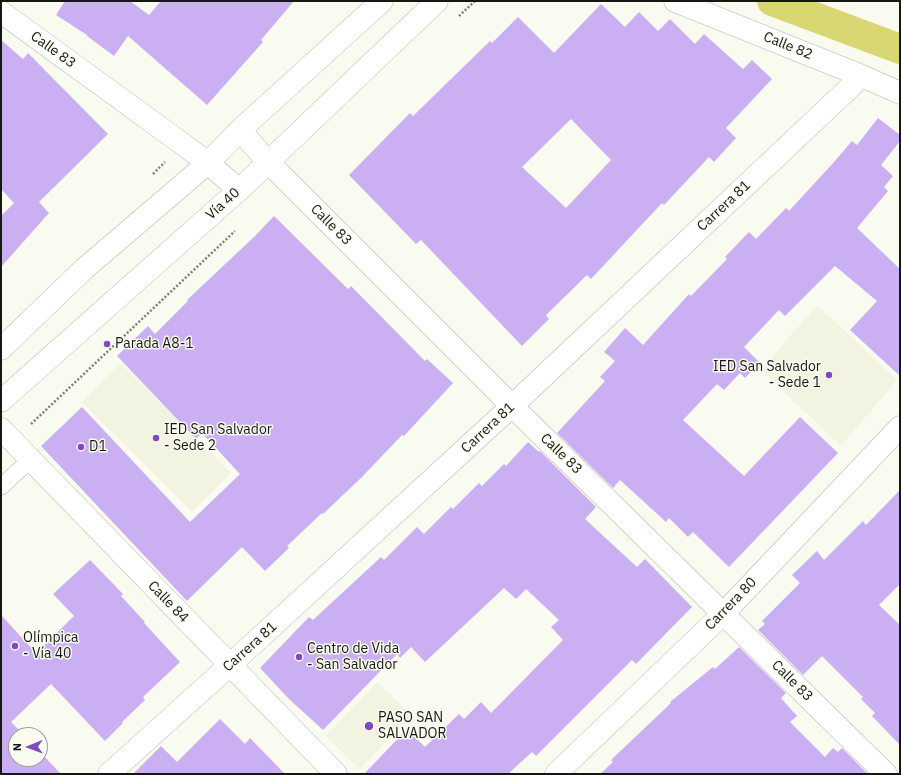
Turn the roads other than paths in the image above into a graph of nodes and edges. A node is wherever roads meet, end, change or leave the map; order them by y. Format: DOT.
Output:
graph roads {
  1 [pos="382,1"];
  2 [pos="437,1"];
  3 [pos="674,1"];
  4 [pos="1,12"];
  5 [pos="862,76"];
  6 [pos="900,93"];
  7 [pos="240,130"];
  8 [pos="268,162"];
  9 [pos="208,163"];
  10 [pos="239,190"];
  11 [pos="1,349"];
  12 [pos="1,400"];
  13 [pos="512,406"];
  14 [pos="900,427"];
  15 [pos="1,429"];
  16 [pos="31,459"];
  17 [pos="1,487"];
  18 [pos="724,613"];
  19 [pos="230,665"];
  20 [pos="109,774"];
  21 [pos="336,774"];
  22 [pos="556,774"];
  23 [pos="886,774"];
  1 -- 7 [label="main road"];
  2 -- 8 [label="main road, Vía 40"];
  3 -- 5 [label="main road, Calle 82"];
  4 -- 9 [label="main road, Calle 83"];
  5 -- 6 [label="main road, Calle 82"];
  5 -- 13 [label="main road, Carrera 81"];
  7 -- 8 [label="main road, Calle 83"];
  7 -- 9 [label="main road"];
  8 -- 10 [label="main road, Vía 40"];
  8 -- 13 [label="main road, Calle 83"];
  9 -- 10 [label="main road, Calle 83"];
  9 -- 11 [label="main road"];
  10 -- 12 [label="main road, Vía 40"];
  13 -- 18 [label="main road, Calle 83"];
  13 -- 19 [label="main road, Carrera 81"];
  14 -- 18 [label="main road, Carrera 80"];
  15 -- 16 [label="main road, Calle 84"];
  16 -- 17 [label="lane"];
  16 -- 19 [label="main road, Calle 84"];
  18 -- 22 [label="main road, Carrera 80"];
  18 -- 23 [label="main road, Calle 83"];
  19 -- 20 [label="main road, Carrera 81"];
  19 -- 21 [label="main road, Calle 84"];
}
